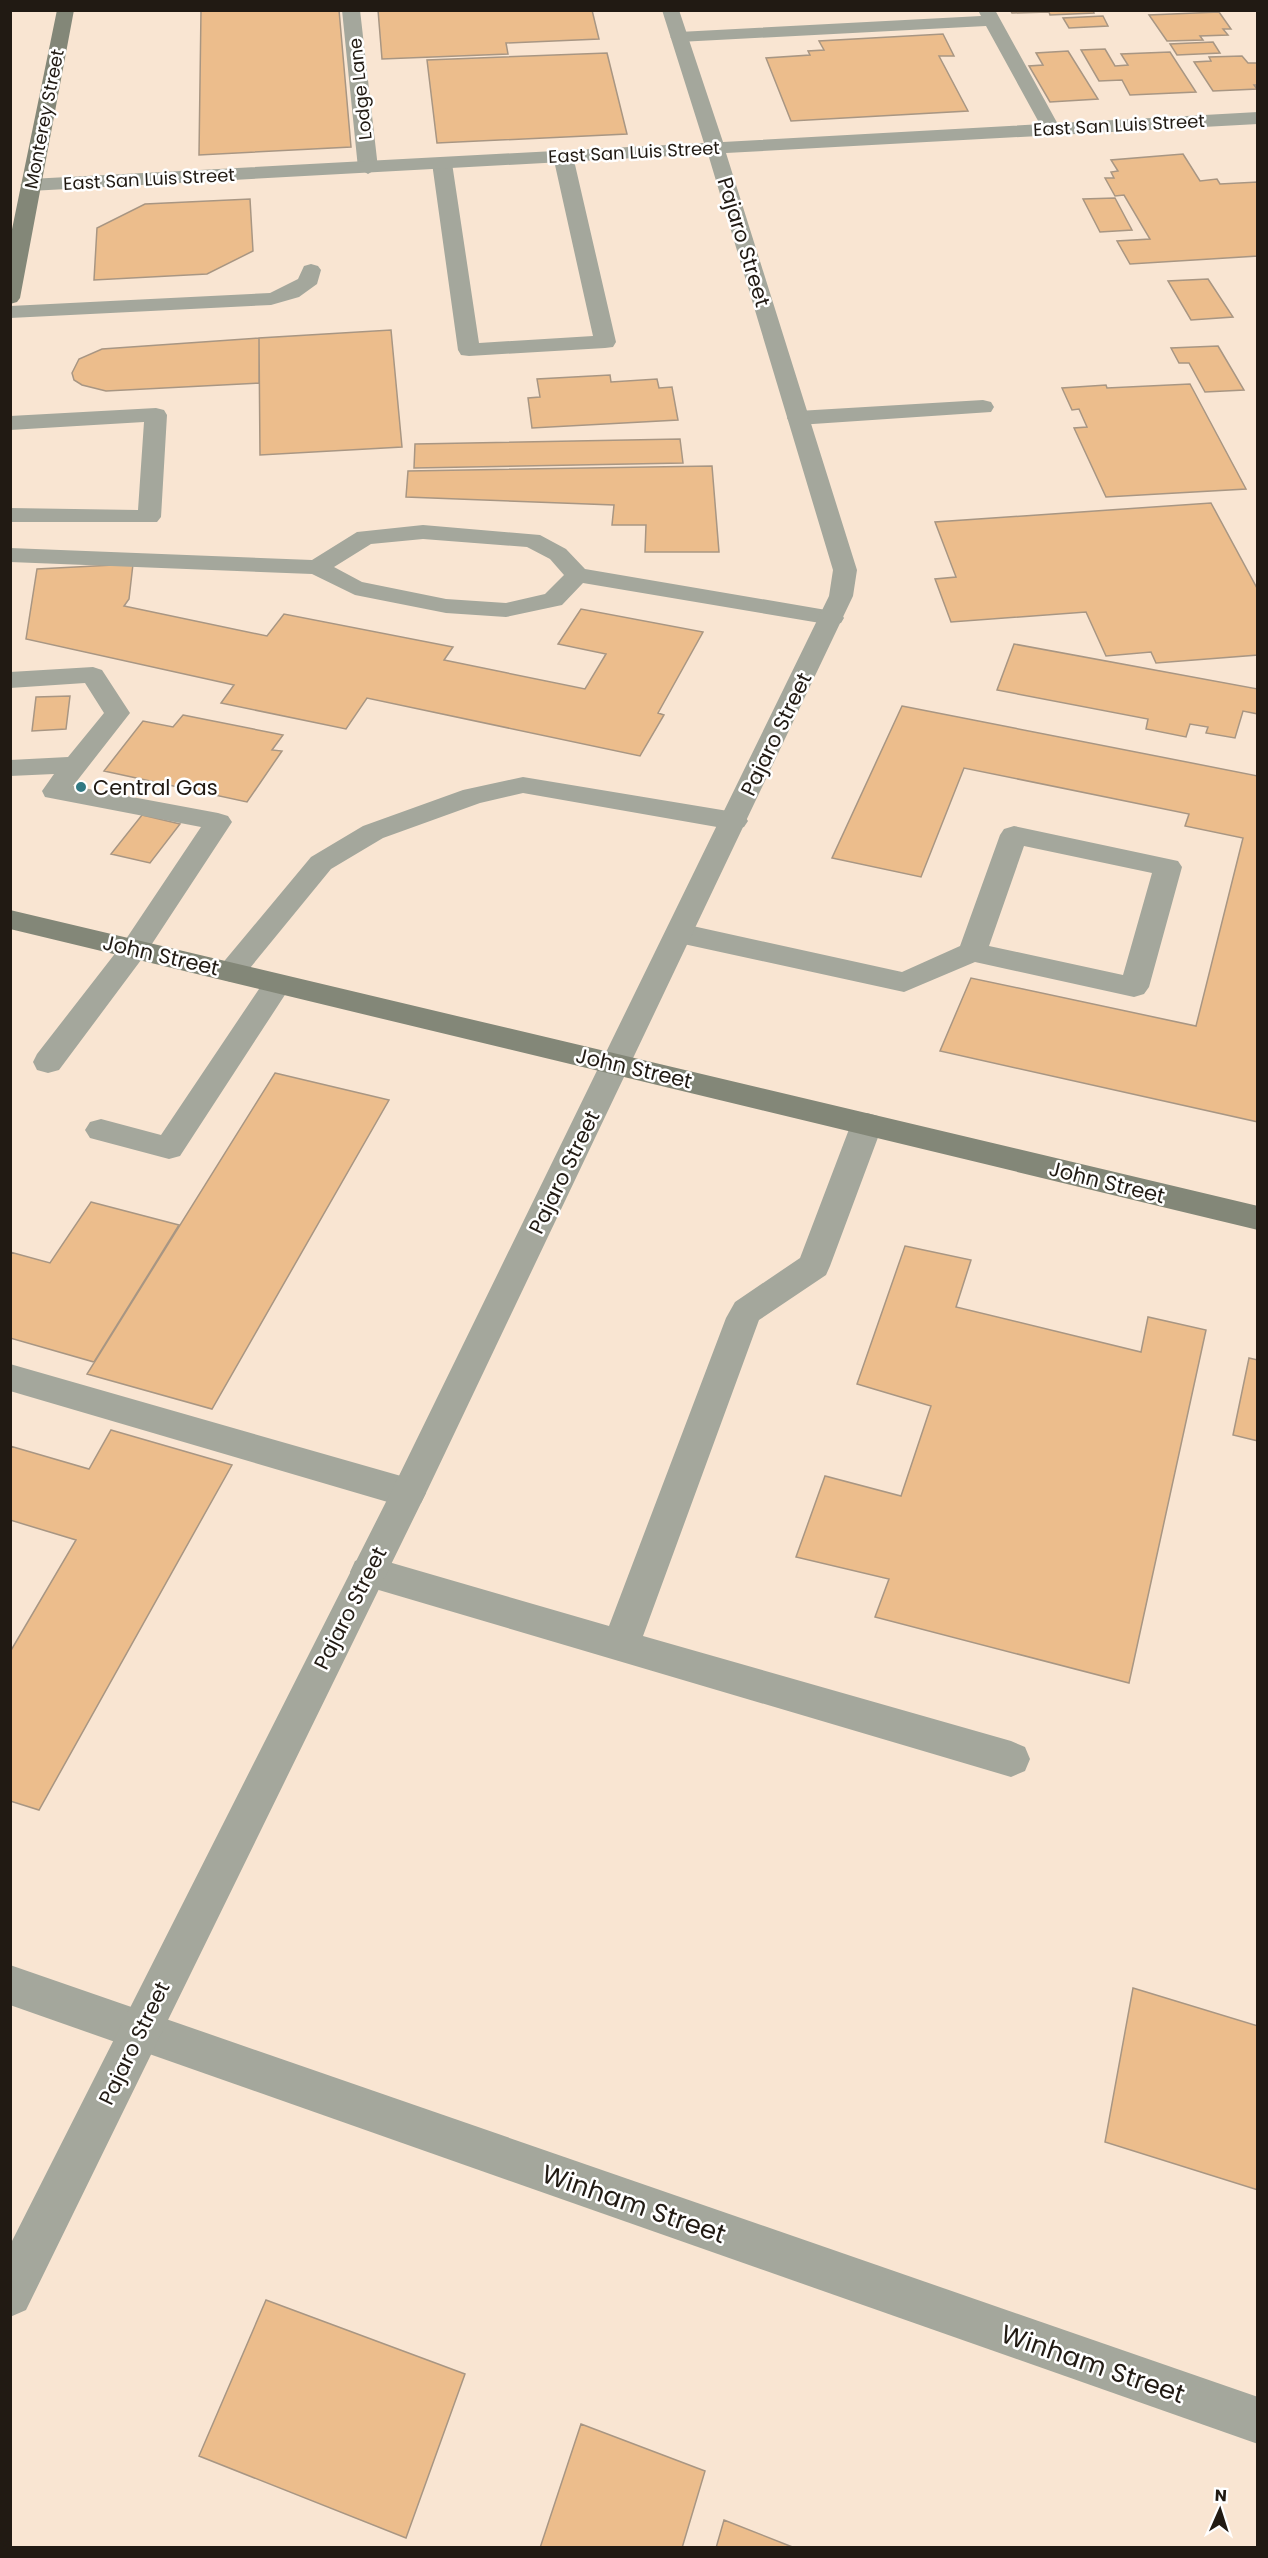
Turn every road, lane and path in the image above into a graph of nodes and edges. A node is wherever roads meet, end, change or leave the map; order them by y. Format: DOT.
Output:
graph roads {
  1 [pos="66,10"];
  2 [pos="351,10"];
  3 [pos="670,10"];
  4 [pos="989,16"];
  5 [pos="679,37"];
  6 [pos="1257,118"];
  7 [pos="1051,128"];
  8 [pos="715,147"];
  9 [pos="563,156"];
  10 [pos="442,163"];
  11 [pos="368,168"];
  12 [pos="20,186"];
  13 [pos="311,270"];
  14 [pos="10,298"];
  15 [pos="10,312"];
  16 [pos="983,407"];
  17 [pos="798,418"];
  18 [pos="10,423"];
  19 [pos="10,514"];
  20 [pos="10,555"];
  21 [pos="317,567"];
  22 [pos="577,575"];
  23 [pos="832,618"];
  24 [pos="10,680"];
  25 [pos="75,765"];
  26 [pos="10,768"];
  27 [pos="734,821"];
  28 [pos="10,919"];
  29 [pos="679,933"];
  30 [pos="134,949"];
  31 [pos="972,952"];
  32 [pos="231,972"];
  33 [pos="277,984"];
  34 [pos="48,1062"];
  35 [pos="616,1063"];
  36 [pos="867,1124"];
  37 [pos="101,1130"];
  38 [pos="1257,1218"];
  39 [pos="10,1377"];
  40 [pos="408,1493"];
  41 [pos="368,1572"];
  42 [pos="621,1646"];
  43 [pos="1011,1760"];
  44 [pos="10,1985"];
  45 [pos="139,2032"];
  46 [pos="10,2294"];
  47 [pos="1257,2421"];
  1 -- 12 [label="main road, Monterey Street"];
  2 -- 11 [label="street, Lodge Lane"];
  3 -- 5 [label="street, Pajaro Street"];
  4 -- 5 [label="street"];
  4 -- 7 [label="street"];
  5 -- 8 [label="street, Pajaro Street"];
  6 -- 7 [label="street, East San Luis Street"];
  7 -- 8 [label="street, East San Luis Street"];
  8 -- 9 [label="street, East San Luis Street"];
  8 -- 17 [label="street, Pajaro Street"];
  9 -- 10 [label="street, East San Luis Street"];
  9 -- 10 [label="street"];
  10 -- 11 [label="street, East San Luis Street"];
  11 -- 12 [label="street, East San Luis Street"];
  12 -- 14 [label="main road, Monterey Street"];
  13 -- 15 [label="street"];
  16 -- 17 [label="street"];
  17 -- 23 [label="street, Pajaro Street"];
  18 -- 19 [label="street"];
  20 -- 21 [label="street"];
  21 -- 22 [label="street"];
  21 -- 22 [label="street"];
  22 -- 23 [label="street"];
  23 -- 27 [label="street, Pajaro Street"];
  24 -- 25 [label="street"];
  25 -- 26 [label="street"];
  25 -- 30 [label="street"];
  27 -- 29 [label="street, Pajaro Street"];
  27 -- 32 [label="street"];
  28 -- 30 [label="main road, John Street"];
  29 -- 31 [label="street"];
  29 -- 35 [label="street, Pajaro Street"];
  30 -- 32 [label="main road, John Street"];
  30 -- 34 [label="street"];
  31 -- 31 [label="street"];
  32 -- 33 [label="main road, John Street"];
  33 -- 35 [label="main road, John Street"];
  33 -- 37 [label="street"];
  35 -- 36 [label="main road, John Street"];
  35 -- 40 [label="street, Pajaro Street"];
  36 -- 38 [label="main road, John Street"];
  36 -- 42 [label="street"];
  39 -- 40 [label="street"];
  40 -- 41 [label="street, Pajaro Street"];
  41 -- 42 [label="street"];
  41 -- 45 [label="street, Pajaro Street"];
  42 -- 43 [label="street"];
  44 -- 45 [label="street, Winham Street"];
  45 -- 46 [label="street, Pajaro Street"];
  45 -- 47 [label="street, Winham Street"];
}
